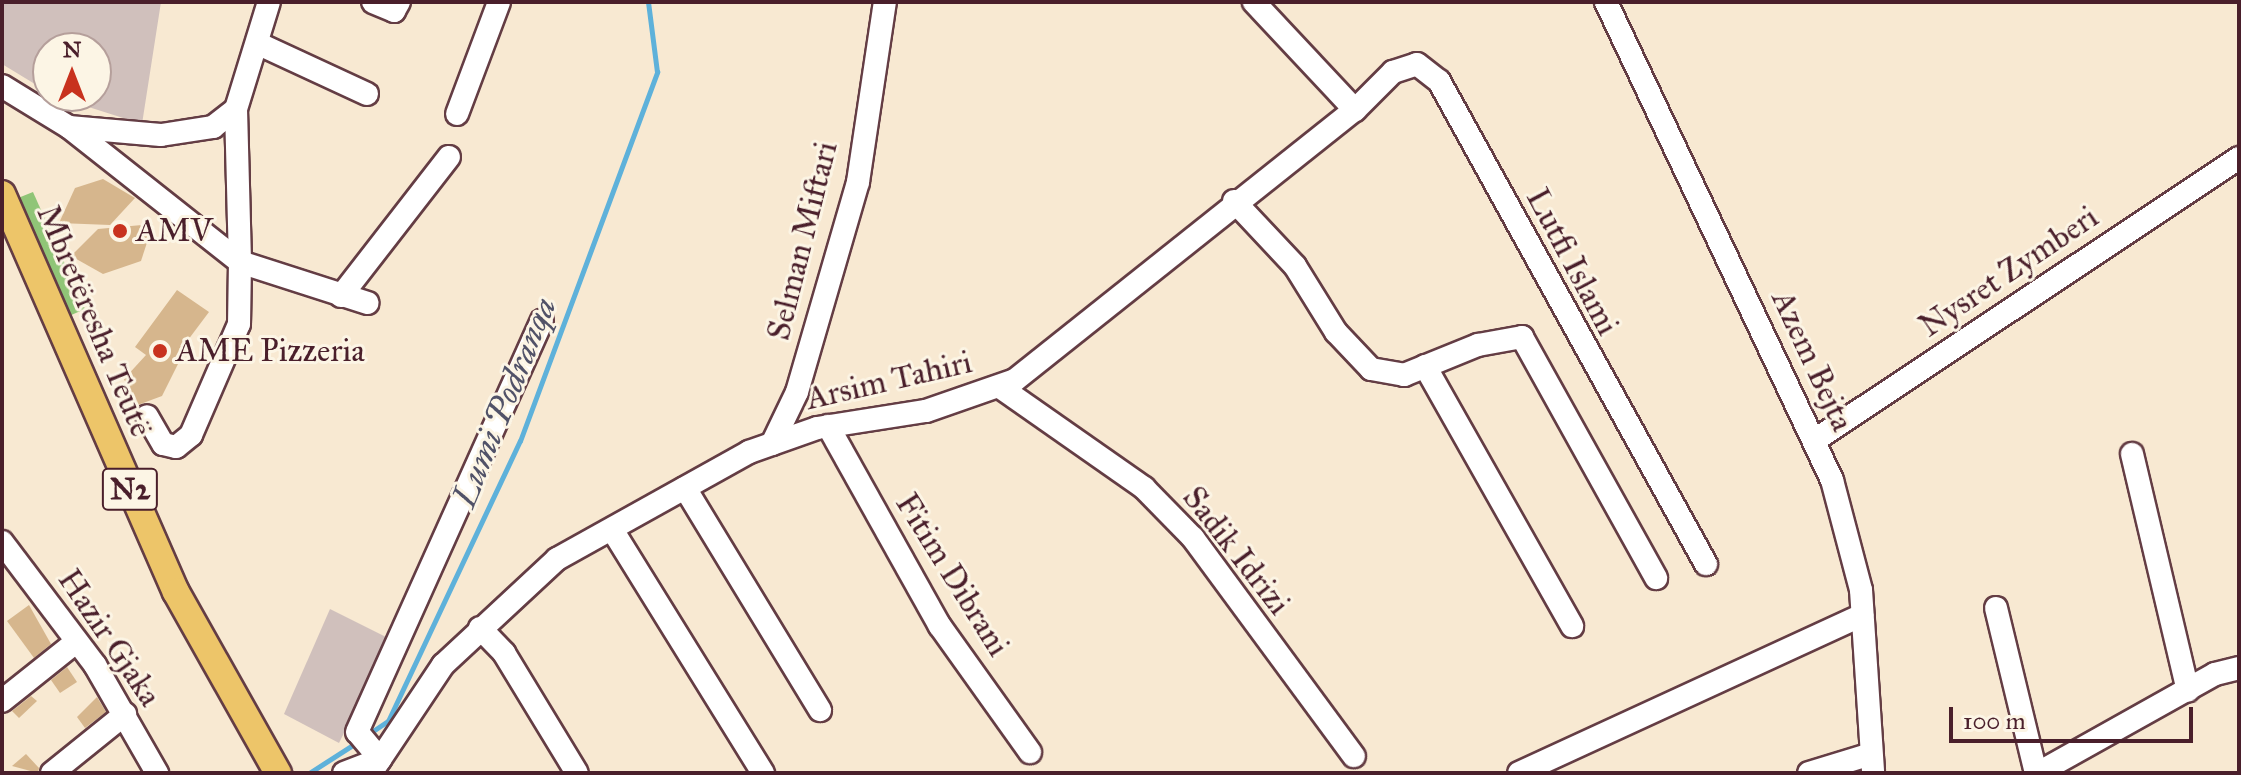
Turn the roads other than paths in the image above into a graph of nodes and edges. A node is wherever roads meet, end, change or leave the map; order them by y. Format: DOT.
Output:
graph roads {
  1 [pos="269,2"];
  2 [pos="373,2"];
  3 [pos="399,2"];
  4 [pos="499,2"];
  5 [pos="885,2"];
  6 [pos="1254,2"];
  7 [pos="1606,2"];
  8 [pos="259,44"];
  9 [pos="2,86"];
  10 [pos="367,94"];
  11 [pos="236,109"];
  12 [pos="1355,110"];
  13 [pos="457,114"];
  14 [pos="69,127"];
  15 [pos="449,157"];
  16 [pos="2239,158"];
  17 [pos="2,194"];
  18 [pos="1234,201"];
  19 [pos="240,262"];
  20 [pos="341,296"];
  21 [pos="368,303"];
  22 [pos="542,321"];
  23 [pos="1425,366"];
  24 [pos="1000,387"];
  25 [pos="147,416"];
  26 [pos="828,426"];
  27 [pos="1815,440"];
  28 [pos="772,444"];
  29 [pos="2132,454"];
  30 [pos="685,488"];
  31 [pos="613,531"];
  32 [pos="2,542"];
  33 [pos="1706,564"];
  34 [pos="1656,578"];
  35 [pos="1996,608"];
  36 [pos="1862,615"];
  37 [pos="1572,626"];
  38 [pos="480,628"];
  39 [pos="76,642"];
  40 [pos="2239,668"];
  41 [pos="2188,690"];
  42 [pos="2,701"];
  43 [pos="820,710"];
  44 [pos="125,714"];
  45 [pos="1030,752"];
  46 [pos="369,753"];
  47 [pos="1354,756"];
  48 [pos="1872,763"];
  49 [pos="52,773"];
  50 [pos="157,773"];
  51 [pos="278,773"];
  52 [pos="344,773"];
  53 [pos="577,773"];
  54 [pos="763,773"];
  55 [pos="1519,773"];
  56 [pos="1809,773"];
  57 [pos="2037,773"];
  1 -- 8 [label="street"];
  2 -- 3 [label="street"];
  4 -- 13 [label="street"];
  5 -- 28 [label="street, Selman Miftari"];
  6 -- 12 [label="street"];
  7 -- 27 [label="street, Azem Bejta"];
  8 -- 10 [label="street"];
  8 -- 11 [label="street"];
  9 -- 14 [label="street"];
  11 -- 14 [label="street"];
  11 -- 19 [label="street"];
  12 -- 18 [label="street, Arsim Tahiri"];
  12 -- 33 [label="street, Lutfi Islami"];
  14 -- 19 [label="street"];
  15 -- 20 [label="street"];
  16 -- 27 [label="street, Nysret Zymberi"];
  17 -- 51 [label="main road, Mbretëresha Teutë / N2"];
  18 -- 23 [label="street"];
  18 -- 24 [label="street, Arsim Tahiri"];
  19 -- 20 [label="street"];
  19 -- 25 [label="street"];
  20 -- 21 [label="street"];
  22 -- 46 [label="street"];
  23 -- 34 [label="street"];
  23 -- 37 [label="street"];
  24 -- 26 [label="street, Arsim Tahiri"];
  24 -- 47 [label="street, Sadik Idrizi"];
  26 -- 28 [label="street, Arsim Tahiri"];
  26 -- 45 [label="street, Fitim Dibrani"];
  27 -- 36 [label="street, Azem Bejta"];
  28 -- 30 [label="street, Arsim Tahiri"];
  29 -- 41 [label="street"];
  30 -- 31 [label="street, Arsim Tahiri"];
  30 -- 43 [label="street"];
  31 -- 38 [label="street, Arsim Tahiri"];
  31 -- 54 [label="street"];
  32 -- 39 [label="street, Hazir Gjaka"];
  35 -- 57 [label="street"];
  36 -- 48 [label="street, Azem Bejta"];
  36 -- 55 [label="street"];
  38 -- 46 [label="street, Arsim Tahiri"];
  38 -- 53 [label="street"];
  39 -- 42 [label="street"];
  39 -- 44 [label="street, Hazir Gjaka"];
  40 -- 41 [label="street"];
  41 -- 57 [label="street"];
  44 -- 49 [label="street"];
  44 -- 50 [label="street, Hazir Gjaka"];
  46 -- 52 [label="street"];
  48 -- 56 [label="street"];
}
